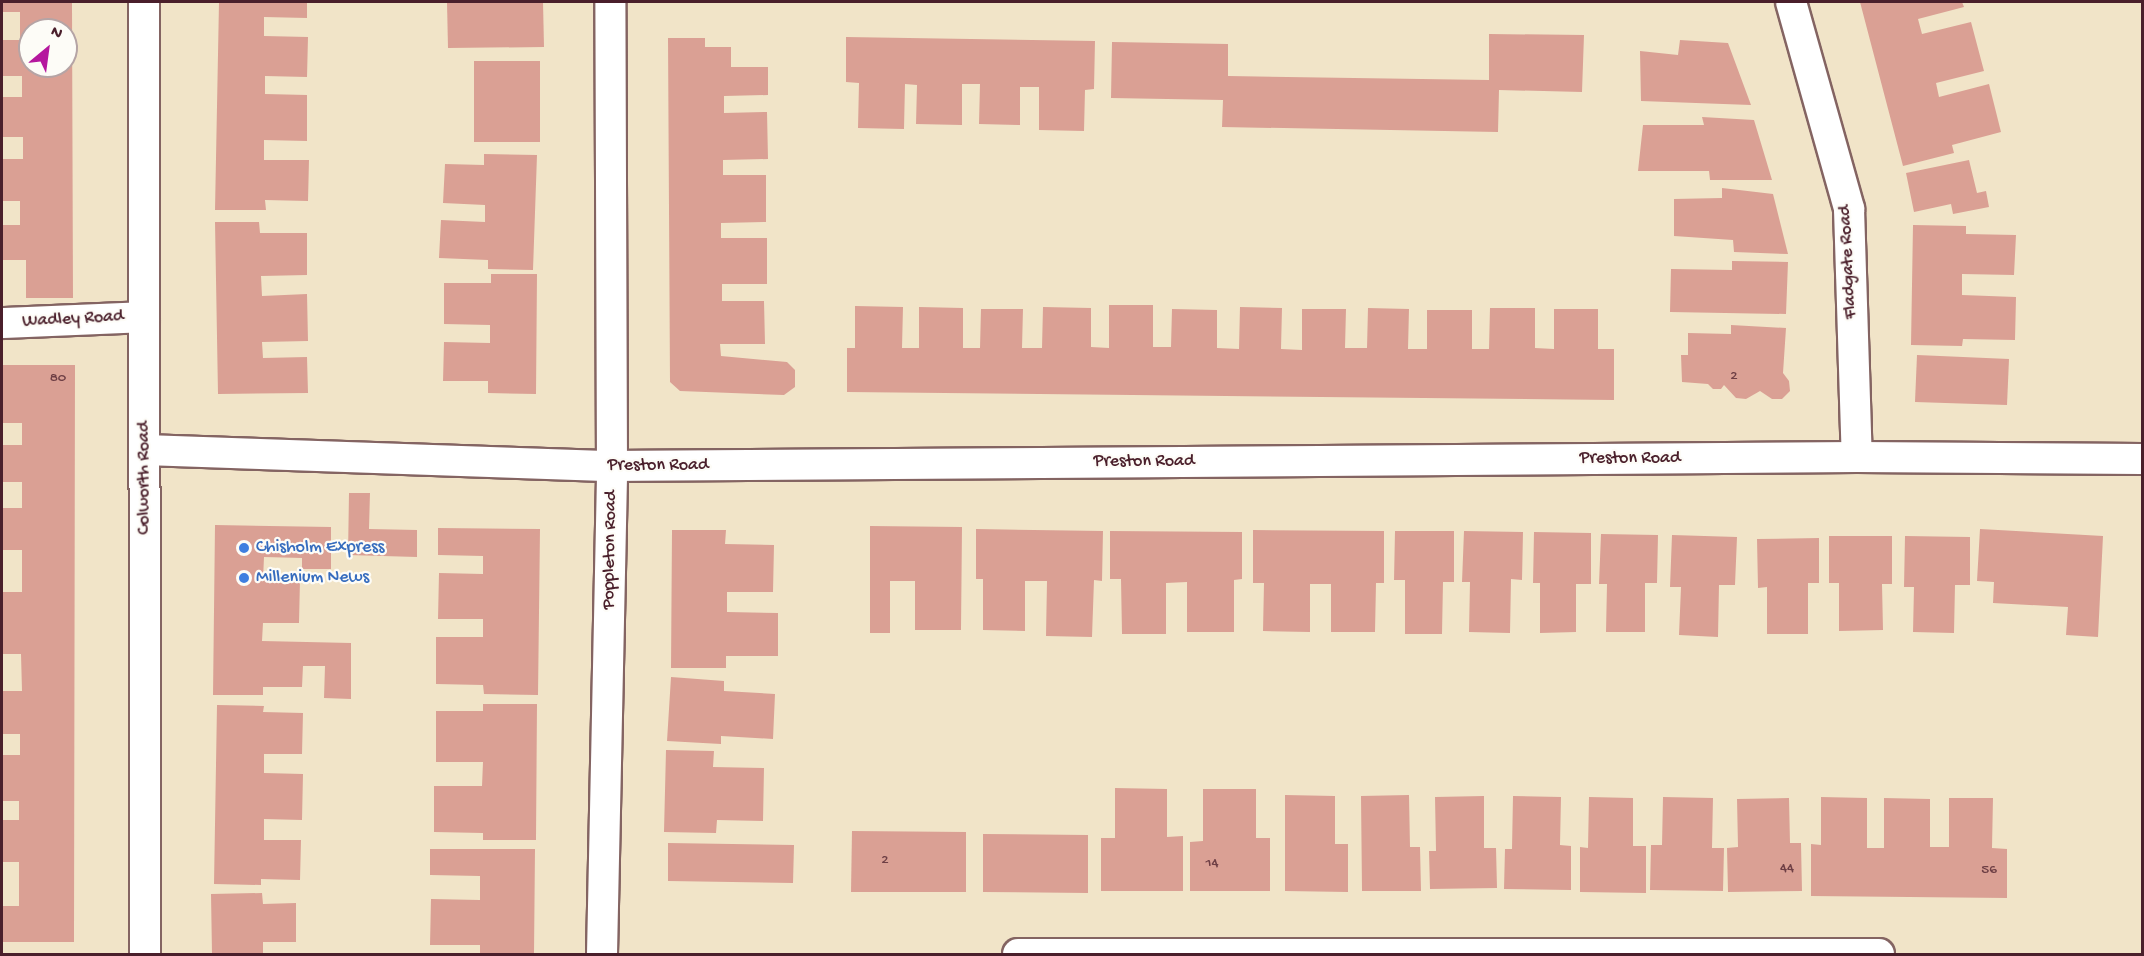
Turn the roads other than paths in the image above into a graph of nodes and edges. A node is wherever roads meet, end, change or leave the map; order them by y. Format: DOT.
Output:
graph roads {
  1 [pos="144,2"];
  2 [pos="610,2"];
  3 [pos="1791,2"];
  4 [pos="144,316"];
  5 [pos="2,323"];
  6 [pos="145,450"];
  7 [pos="1857,457"];
  8 [pos="2142,459"];
  9 [pos="612,466"];
  10 [pos="145,954"];
  11 [pos="602,954"];
  12 [pos="1018,954"];
  13 [pos="1544,954"];
  14 [pos="1879,954"];
  1 -- 4 [label="street, Colworth Road"];
  2 -- 9 [label="street, Poppleton Road"];
  3 -- 7 [label="street, Fladgate Road"];
  4 -- 5 [label="street, Wadley Road"];
  4 -- 6 [label="street, Colworth Road"];
  6 -- 9 [label="street, Preston Road"];
  6 -- 10 [label="street, Colworth Road"];
  7 -- 8 [label="street, Preston Road"];
  7 -- 9 [label="street, Preston Road"];
  9 -- 11 [label="street, Poppleton Road"];
  12 -- 13 [label="street"];
  13 -- 14 [label="street"];
}
